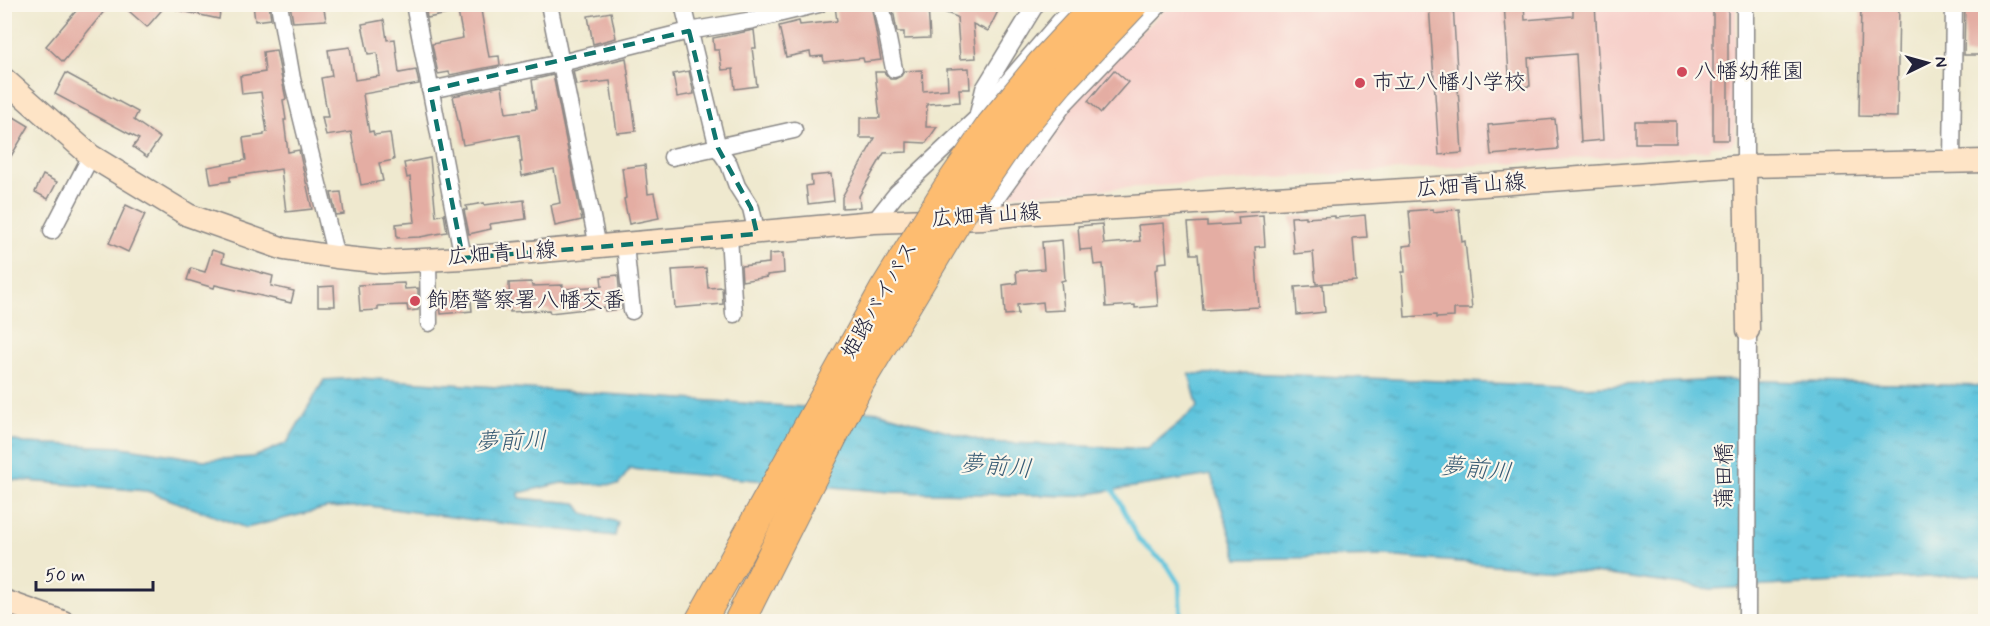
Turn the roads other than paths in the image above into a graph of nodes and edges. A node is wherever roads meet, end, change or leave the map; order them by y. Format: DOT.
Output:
graph roads {
  1 [pos="279,4"];
  2 [pos="414,4"];
  3 [pos="549,4"];
  4 [pos="683,4"];
  5 [pos="819,4"];
  6 [pos="881,4"];
  7 [pos="1036,4"];
  8 [pos="1077,4"];
  9 [pos="1098,4"];
  10 [pos="1133,4"];
  11 [pos="1160,4"];
  12 [pos="1745,4"];
  13 [pos="1954,4"];
  14 [pos="689,31"];
  15 [pos="561,63"];
  16 [pos="894,69"];
  17 [pos="6,83"];
  18 [pos="430,90"];
  19 [pos="977,118"];
  20 [pos="794,130"];
  21 [pos="718,148"];
  22 [pos="91,156"];
  23 [pos="672,157"];
  24 [pos="1952,161"];
  25 [pos="1986,161"];
  26 [pos="1744,166"];
  27 [pos="982,218"];
  28 [pos="874,222"];
  29 [pos="52,231"];
  30 [pos="757,234"];
  31 [pos="729,236"];
  32 [pos="626,245"];
  33 [pos="598,247"];
  34 [pos="336,257"];
  35 [pos="463,258"];
  36 [pos="428,260"];
  37 [pos="632,311"];
  38 [pos="734,314"];
  39 [pos="429,322"];
  40 [pos="1748,330"];
  41 [pos="4,601"];
  42 [pos="63,621"];
  43 [pos="700,621"];
  44 [pos="739,621"];
  45 [pos="1747,621"];
  1 -- 34 [label="street"];
  2 -- 18 [label="street"];
  3 -- 15 [label="street"];
  4 -- 14 [label="street"];
  5 -- 14 [label="street"];
  6 -- 16 [label="street"];
  7 -- 19 [label="street"];
  8 -- 19 [label="street"];
  9 -- 43 [label="highway, 姫路バイパス, bridge"];
  10 -- 44 [label="highway, 姫路バイパス, bridge"];
  11 -- 27 [label="street"];
  12 -- 26 [label="street"];
  13 -- 24 [label="street"];
  14 -- 15 [label="street"];
  14 -- 21 [label="street"];
  15 -- 18 [label="street"];
  15 -- 33 [label="street"];
  17 -- 22 [label="main road, 広畑青山線"];
  18 -- 35 [label="street"];
  19 -- 28 [label="street"];
  20 -- 21 [label="street"];
  21 -- 23 [label="street"];
  21 -- 30 [label="street"];
  22 -- 29 [label="street"];
  22 -- 34 [label="main road, 広畑青山線"];
  24 -- 25 [label="main road, 広畑青山線"];
  24 -- 26 [label="main road, 広畑青山線"];
  26 -- 27 [label="main road, 広畑青山線"];
  26 -- 40 [label="main road"];
  27 -- 28 [label="main road, 広畑青山線"];
  28 -- 30 [label="main road, 広畑青山線"];
  30 -- 31 [label="main road, 広畑青山線"];
  31 -- 32 [label="main road, 広畑青山線"];
  31 -- 38 [label="street"];
  32 -- 33 [label="main road, 広畑青山線"];
  32 -- 37 [label="street"];
  33 -- 35 [label="main road, 広畑青山線"];
  34 -- 36 [label="main road, 広畑青山線"];
  35 -- 36 [label="main road, 広畑青山線"];
  36 -- 39 [label="street"];
  40 -- 45 [label="street, 蒲田橋"];
  41 -- 42 [label="main road"];
}
